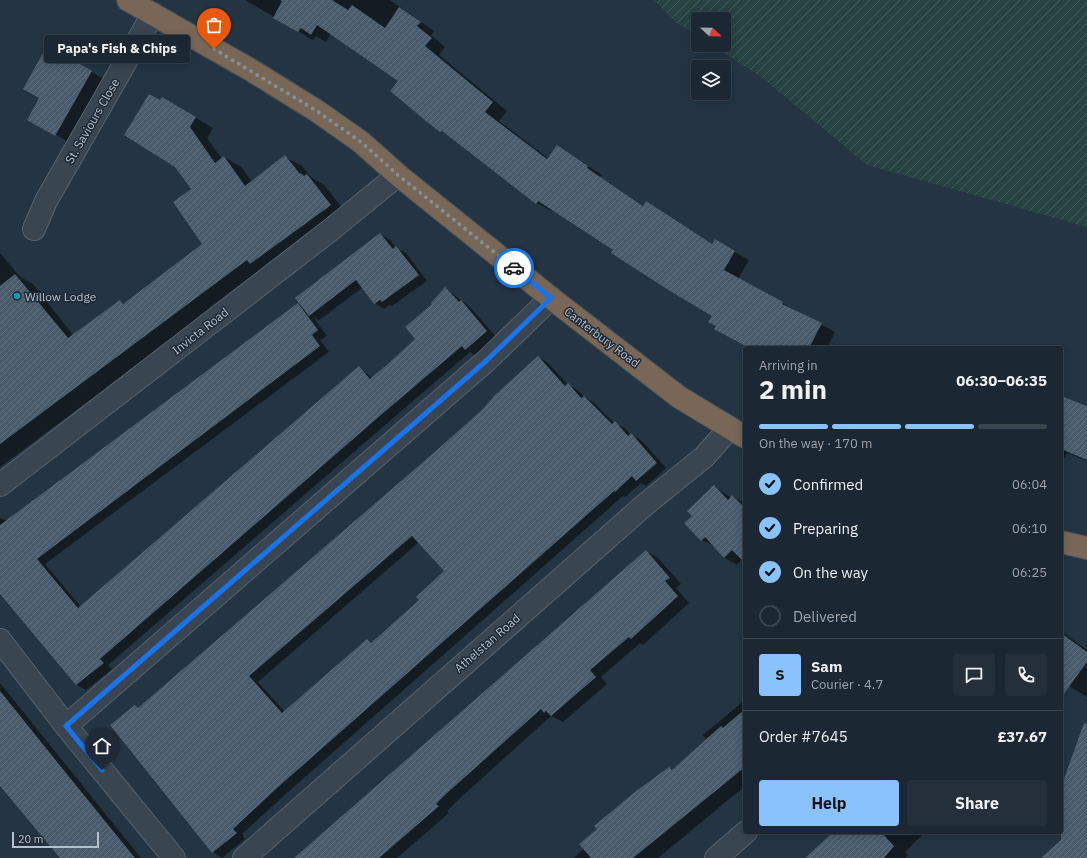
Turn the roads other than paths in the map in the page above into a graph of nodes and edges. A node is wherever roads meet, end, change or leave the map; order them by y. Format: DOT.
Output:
graph roads {
  1 [pos="128,0"];
  2 [pos="153,14"];
  3 [pos="398,175"];
  4 [pos="34,230"];
  5 [pos="551,298"];
  6 [pos="737,432"];
  7 [pos="0,485"];
  8 [pos="1063,542"];
  9 [pos="1087,548"];
  10 [pos="0,640"];
  11 [pos="66,726"];
  12 [pos="174,858"];
  13 [pos="244,858"];
  1 -- 2 [label="highway, Canterbury Road"];
  2 -- 3 [label="highway, Canterbury Road"];
  2 -- 4 [label="street, St. Saviours Close"];
  3 -- 5 [label="highway, Canterbury Road"];
  3 -- 7 [label="street, Invicta Road"];
  5 -- 6 [label="highway, Canterbury Road"];
  5 -- 11 [label="street"];
  6 -- 13 [label="street, Athelstan Road"];
  8 -- 9 [label="highway"];
  10 -- 11 [label="street"];
  11 -- 12 [label="street"];
}
